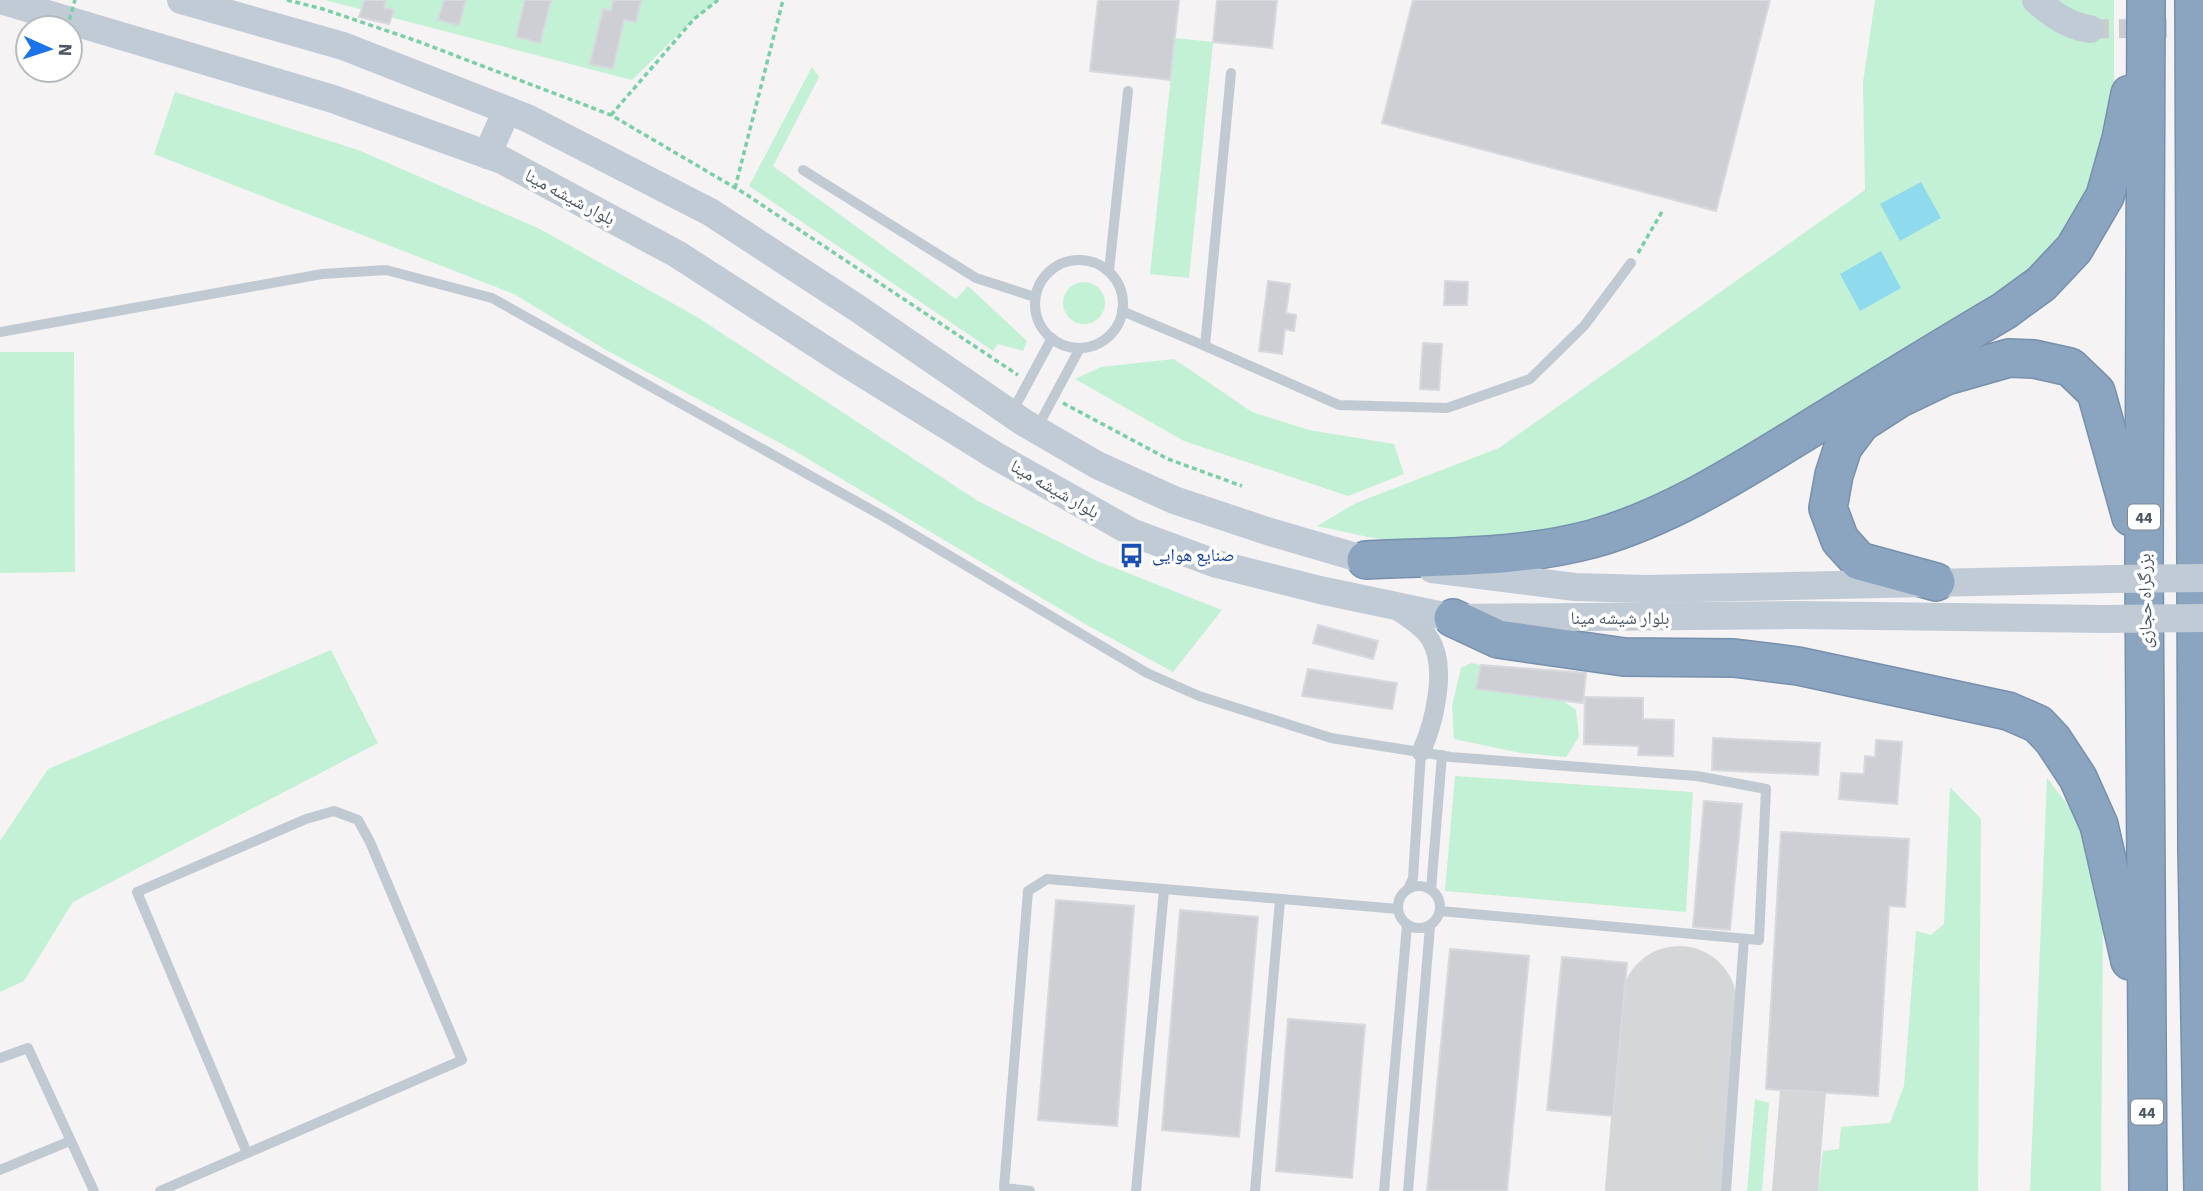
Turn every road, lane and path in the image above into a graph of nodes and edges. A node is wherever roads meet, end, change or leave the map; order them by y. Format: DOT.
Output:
graph roads {
  1 [pos="0,0"];
  2 [pos="181,0"];
  3 [pos="718,0"];
  4 [pos="783,0"];
  5 [pos="2036,0"];
  6 [pos="2194,0"];
  7 [pos="2146,5"];
  8 [pos="2090,29"];
  9 [pos="1231,73"];
  10 [pos="1128,91"];
  11 [pos="507,110"];
  12 [pos="611,115"];
  13 [pos="487,155"];
  14 [pos="803,170"];
  15 [pos="734,188"];
  16 [pos="1664,210"];
  17 [pos="1632,263"];
  18 [pos="1109,271"];
  19 [pos="1035,298"];
  20 [pos="1122,311"];
  21 [pos="0,332"];
  22 [pos="1052,338"];
  23 [pos="1205,346"];
  24 [pos="1080,348"];
  25 [pos="1012,414"];
  26 [pos="1036,429"];
  27 [pos="1366,560"];
  28 [pos="2129,573"];
  29 [pos="2203,579"];
  30 [pos="1936,582"];
  31 [pos="1387,604"];
  32 [pos="1453,618"];
  33 [pos="2203,618"];
  34 [pos="1421,752"];
  35 [pos="1442,755"];
  36 [pos="1408,888"];
  37 [pos="1164,890"];
  38 [pos="1431,890"];
  39 [pos="1280,900"];
  40 [pos="1398,909"];
  41 [pos="1440,911"];
  42 [pos="1407,925"];
  43 [pos="1430,926"];
  44 [pos="1744,939"];
  45 [pos="2146,1033"];
  46 [pos="0,1058"];
  47 [pos="70,1141"];
  48 [pos="247,1153"];
  49 [pos="0,1170"];
  50 [pos="94,1191"];
  51 [pos="160,1191"];
  52 [pos="1030,1191"];
  53 [pos="1136,1191"];
  54 [pos="1255,1191"];
  55 [pos="1384,1191"];
  56 [pos="1408,1191"];
  57 [pos="1726,1191"];
  58 [pos="2148,1191"];
  59 [pos="2203,1191"];
  1 -- 13 [label="main road, بلوار شیشه مینا"];
  2 -- 11 [label="main road, بلوار شیشه مینا"];
  3 -- 12 [label="path"];
  4 -- 15 [label="path"];
  5 -- 8 [label="main road"];
  6 -- 59 [label="highway"];
  7 -- 27 [label="highway"];
  7 -- 28 [label="highway, بزرگراه حجازی / 44"];
  9 -- 23 [label="lane"];
  10 -- 18 [label="lane"];
  11 -- 13 [label="main road"];
  11 -- 25 [label="main road, بلوار شیشه مینا"];
  13 -- 31 [label="main road, بلوار شیشه مینا"];
  14 -- 19 [label="lane"];
  16 -- 17 [label="path"];
  17 -- 23 [label="lane"];
  18 -- 19 [label="lane"];
  18 -- 20 [label="lane"];
  19 -- 22 [label="lane"];
  20 -- 23 [label="lane"];
  20 -- 24 [label="lane"];
  21 -- 34 [label="lane"];
  22 -- 24 [label="lane"];
  22 -- 25 [label="lane"];
  24 -- 26 [label="lane"];
  25 -- 26 [label="main road, بلوار شیشه مینا"];
  26 -- 27 [label="main road, بلوار شیشه مینا"];
  27 -- 30 [label="main road, بلوار شیشه مینا"];
  28 -- 29 [label="main road, بلوار شیشه مینا, bridge"];
  28 -- 30 [label="main road, بلوار شیشه مینا"];
  28 -- 30 [label="highway"];
  28 -- 45 [label="highway, بزرگراه حجازی / 44"];
  31 -- 32 [label="main road, بلوار شیشه مینا"];
  31 -- 34 [label="street"];
  32 -- 33 [label="main road, بلوار شیشه مینا, bridge"];
  32 -- 45 [label="highway"];
  34 -- 35 [label="lane"];
  34 -- 36 [label="lane"];
  35 -- 38 [label="lane"];
  35 -- 44 [label="lane"];
  36 -- 38 [label="lane"];
  36 -- 40 [label="lane"];
  37 -- 39 [label="lane"];
  37 -- 52 [label="lane"];
  37 -- 53 [label="lane"];
  38 -- 41 [label="lane"];
  39 -- 40 [label="lane"];
  39 -- 54 [label="lane"];
  40 -- 42 [label="lane"];
  41 -- 43 [label="lane"];
  41 -- 44 [label="lane"];
  42 -- 43 [label="lane"];
  42 -- 55 [label="lane"];
  43 -- 56 [label="lane"];
  44 -- 57 [label="lane"];
  45 -- 58 [label="highway, 44"];
  46 -- 47 [label="lane"];
  47 -- 49 [label="lane"];
  47 -- 50 [label="lane"];
  48 -- 48 [label="lane"];
  48 -- 51 [label="lane"];
}
